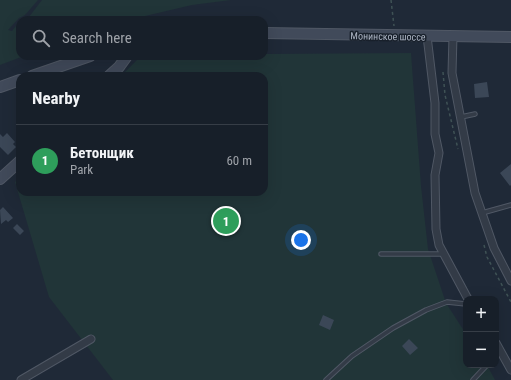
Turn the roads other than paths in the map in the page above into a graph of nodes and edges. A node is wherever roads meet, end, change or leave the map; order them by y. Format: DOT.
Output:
graph roads {
  1 [pos="268,33"];
  2 [pos="427,36"];
  3 [pos="453,36"];
  4 [pos="511,37"];
  5 [pos="78,60"];
  6 [pos="116,60"];
  7 [pos="124,60"];
  8 [pos="44,72"];
  9 [pos="111,72"];
  10 [pos="113,72"];
  11 [pos="16,81"];
  12 [pos="0,87"];
  13 [pos="474,114"];
  14 [pos="461,117"];
  15 [pos="16,165"];
  16 [pos="0,179"];
  17 [pos="511,205"];
  18 [pos="482,213"];
  19 [pos="381,254"];
  20 [pos="444,254"];
  21 [pos="511,281"];
  22 [pos="466,296"];
  23 [pos="463,304"];
  24 [pos="91,339"];
  25 [pos="499,353"];
  26 [pos="484,368"];
  27 [pos="511,370"];
  28 [pos="21,380"];
  29 [pos="326,380"];
  30 [pos="473,380"];
  1 -- 2 [label="main road, Монинское шоссе"];
  2 -- 3 [label="main road, Монинское шоссе"];
  2 -- 20 [label="street"];
  3 -- 4 [label="main road, Монинское шоссе"];
  3 -- 14 [label="street"];
  5 -- 8 [label="main road"];
  6 -- 9 [label="main road"];
  7 -- 10 [label="main road"];
  11 -- 12 [label="main road"];
  13 -- 14 [label="lane"];
  14 -- 18 [label="street"];
  15 -- 16 [label="main road"];
  17 -- 18 [label="lane"];
  18 -- 21 [label="street"];
  19 -- 20 [label="lane"];
  20 -- 22 [label="street"];
  23 -- 29 [label="lane"];
  24 -- 28 [label="street"];
  25 -- 27 [label="street"];
  26 -- 30 [label="lane"];
}
